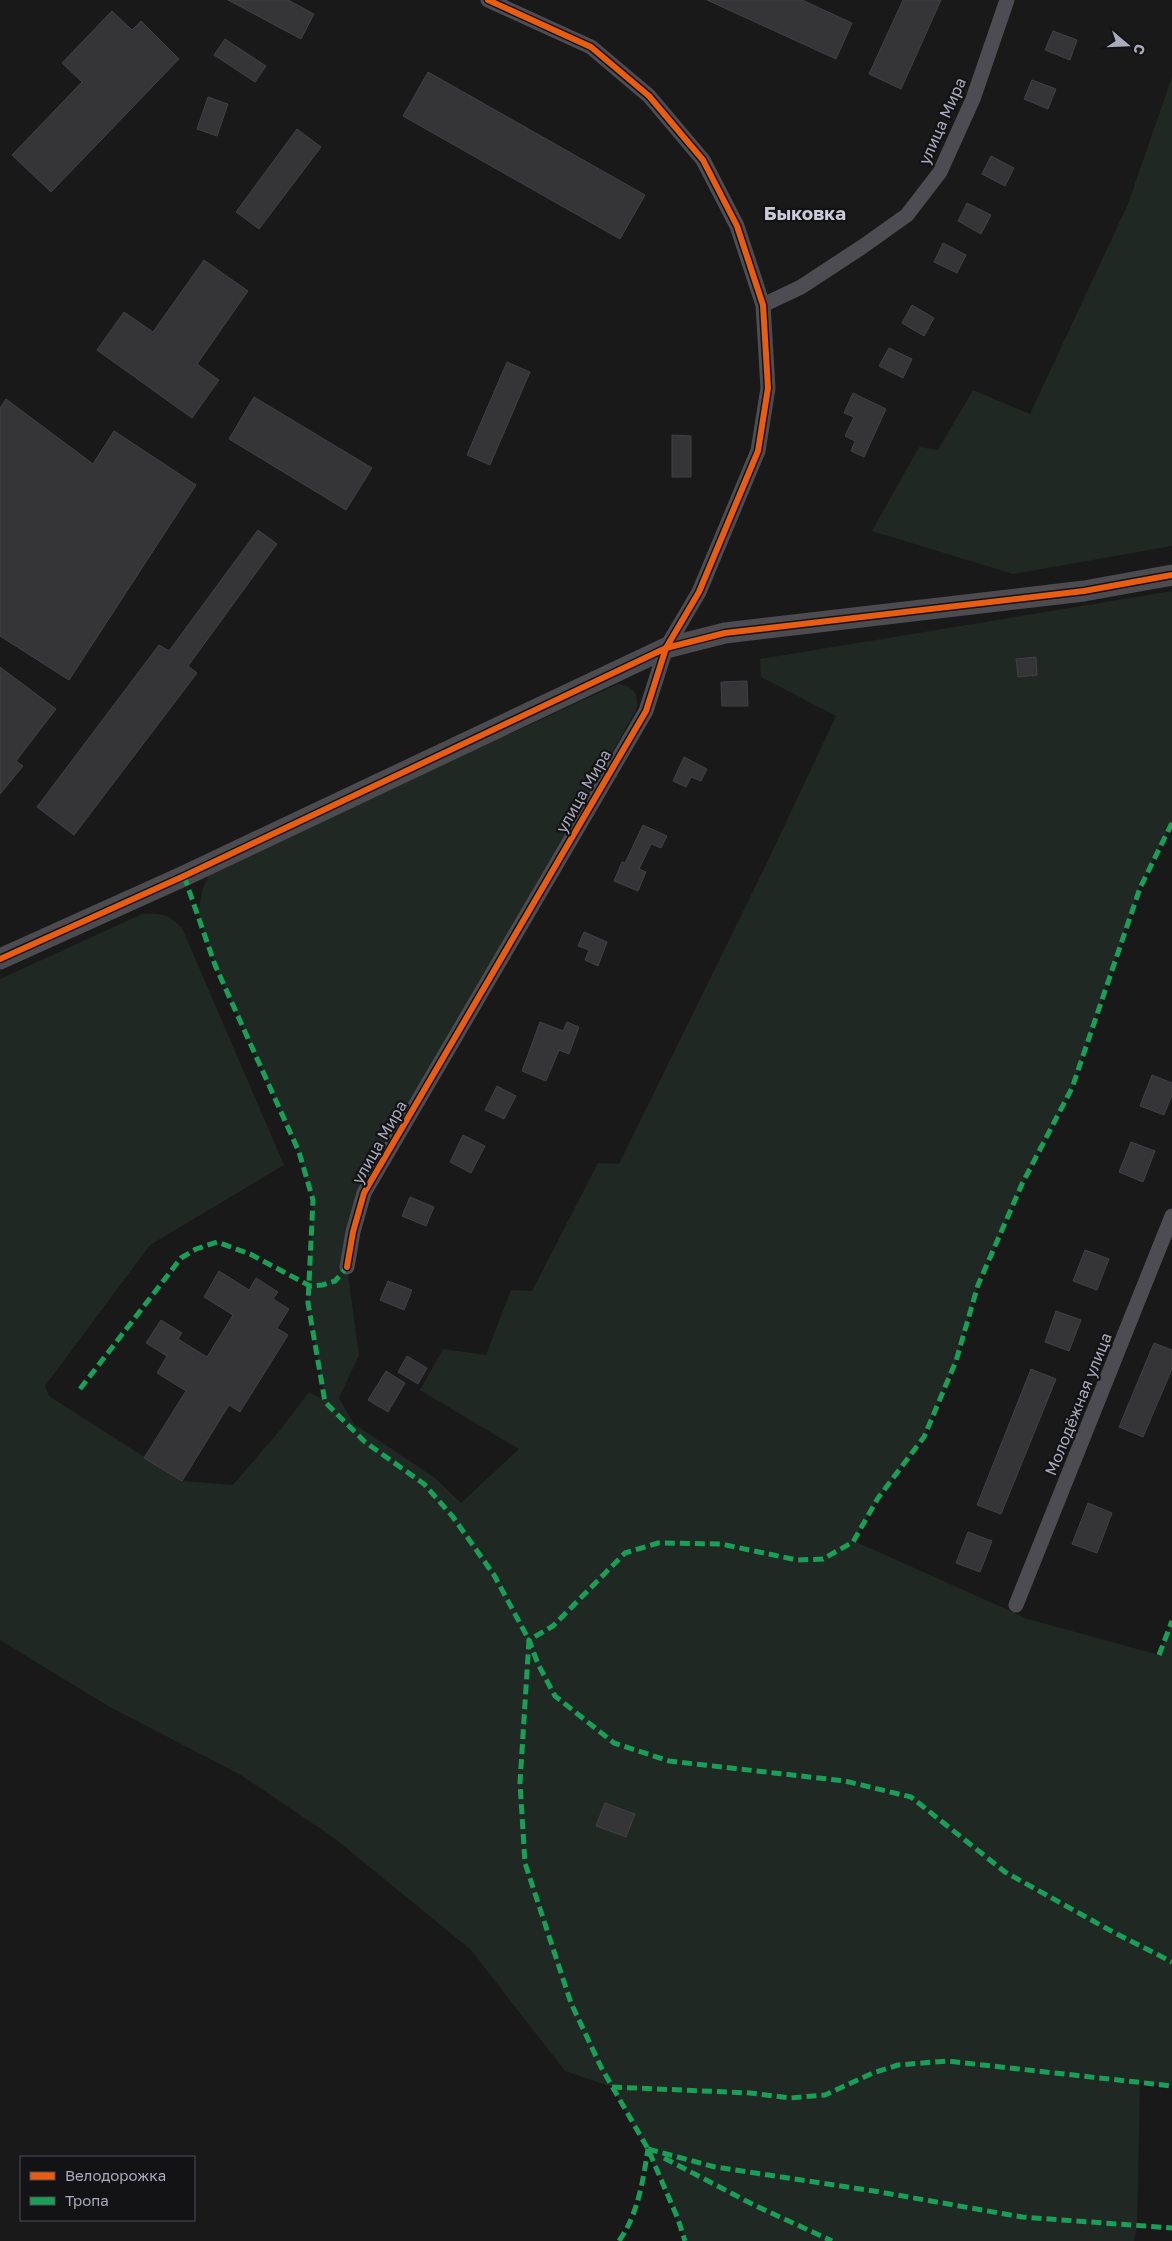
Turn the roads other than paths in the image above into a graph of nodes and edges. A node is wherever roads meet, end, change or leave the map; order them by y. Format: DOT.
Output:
graph roads {
  1 [pos="488,0"];
  2 [pos="1007,0"];
  3 [pos="763,305"];
  4 [pos="1172,575"];
  5 [pos="666,648"];
  6 [pos="0,959"];
  7 [pos="1172,1216"];
  8 [pos="347,1267"];
  9 [pos="1016,1605"];
  1 -- 3 [label="street"];
  2 -- 3 [label="street, улица Мира"];
  3 -- 5 [label="street, улица Мира"];
  4 -- 5 [label="street"];
  5 -- 6 [label="street"];
  5 -- 8 [label="street, улица Мира"];
  7 -- 9 [label="street, Молодёжная улица"];
}
